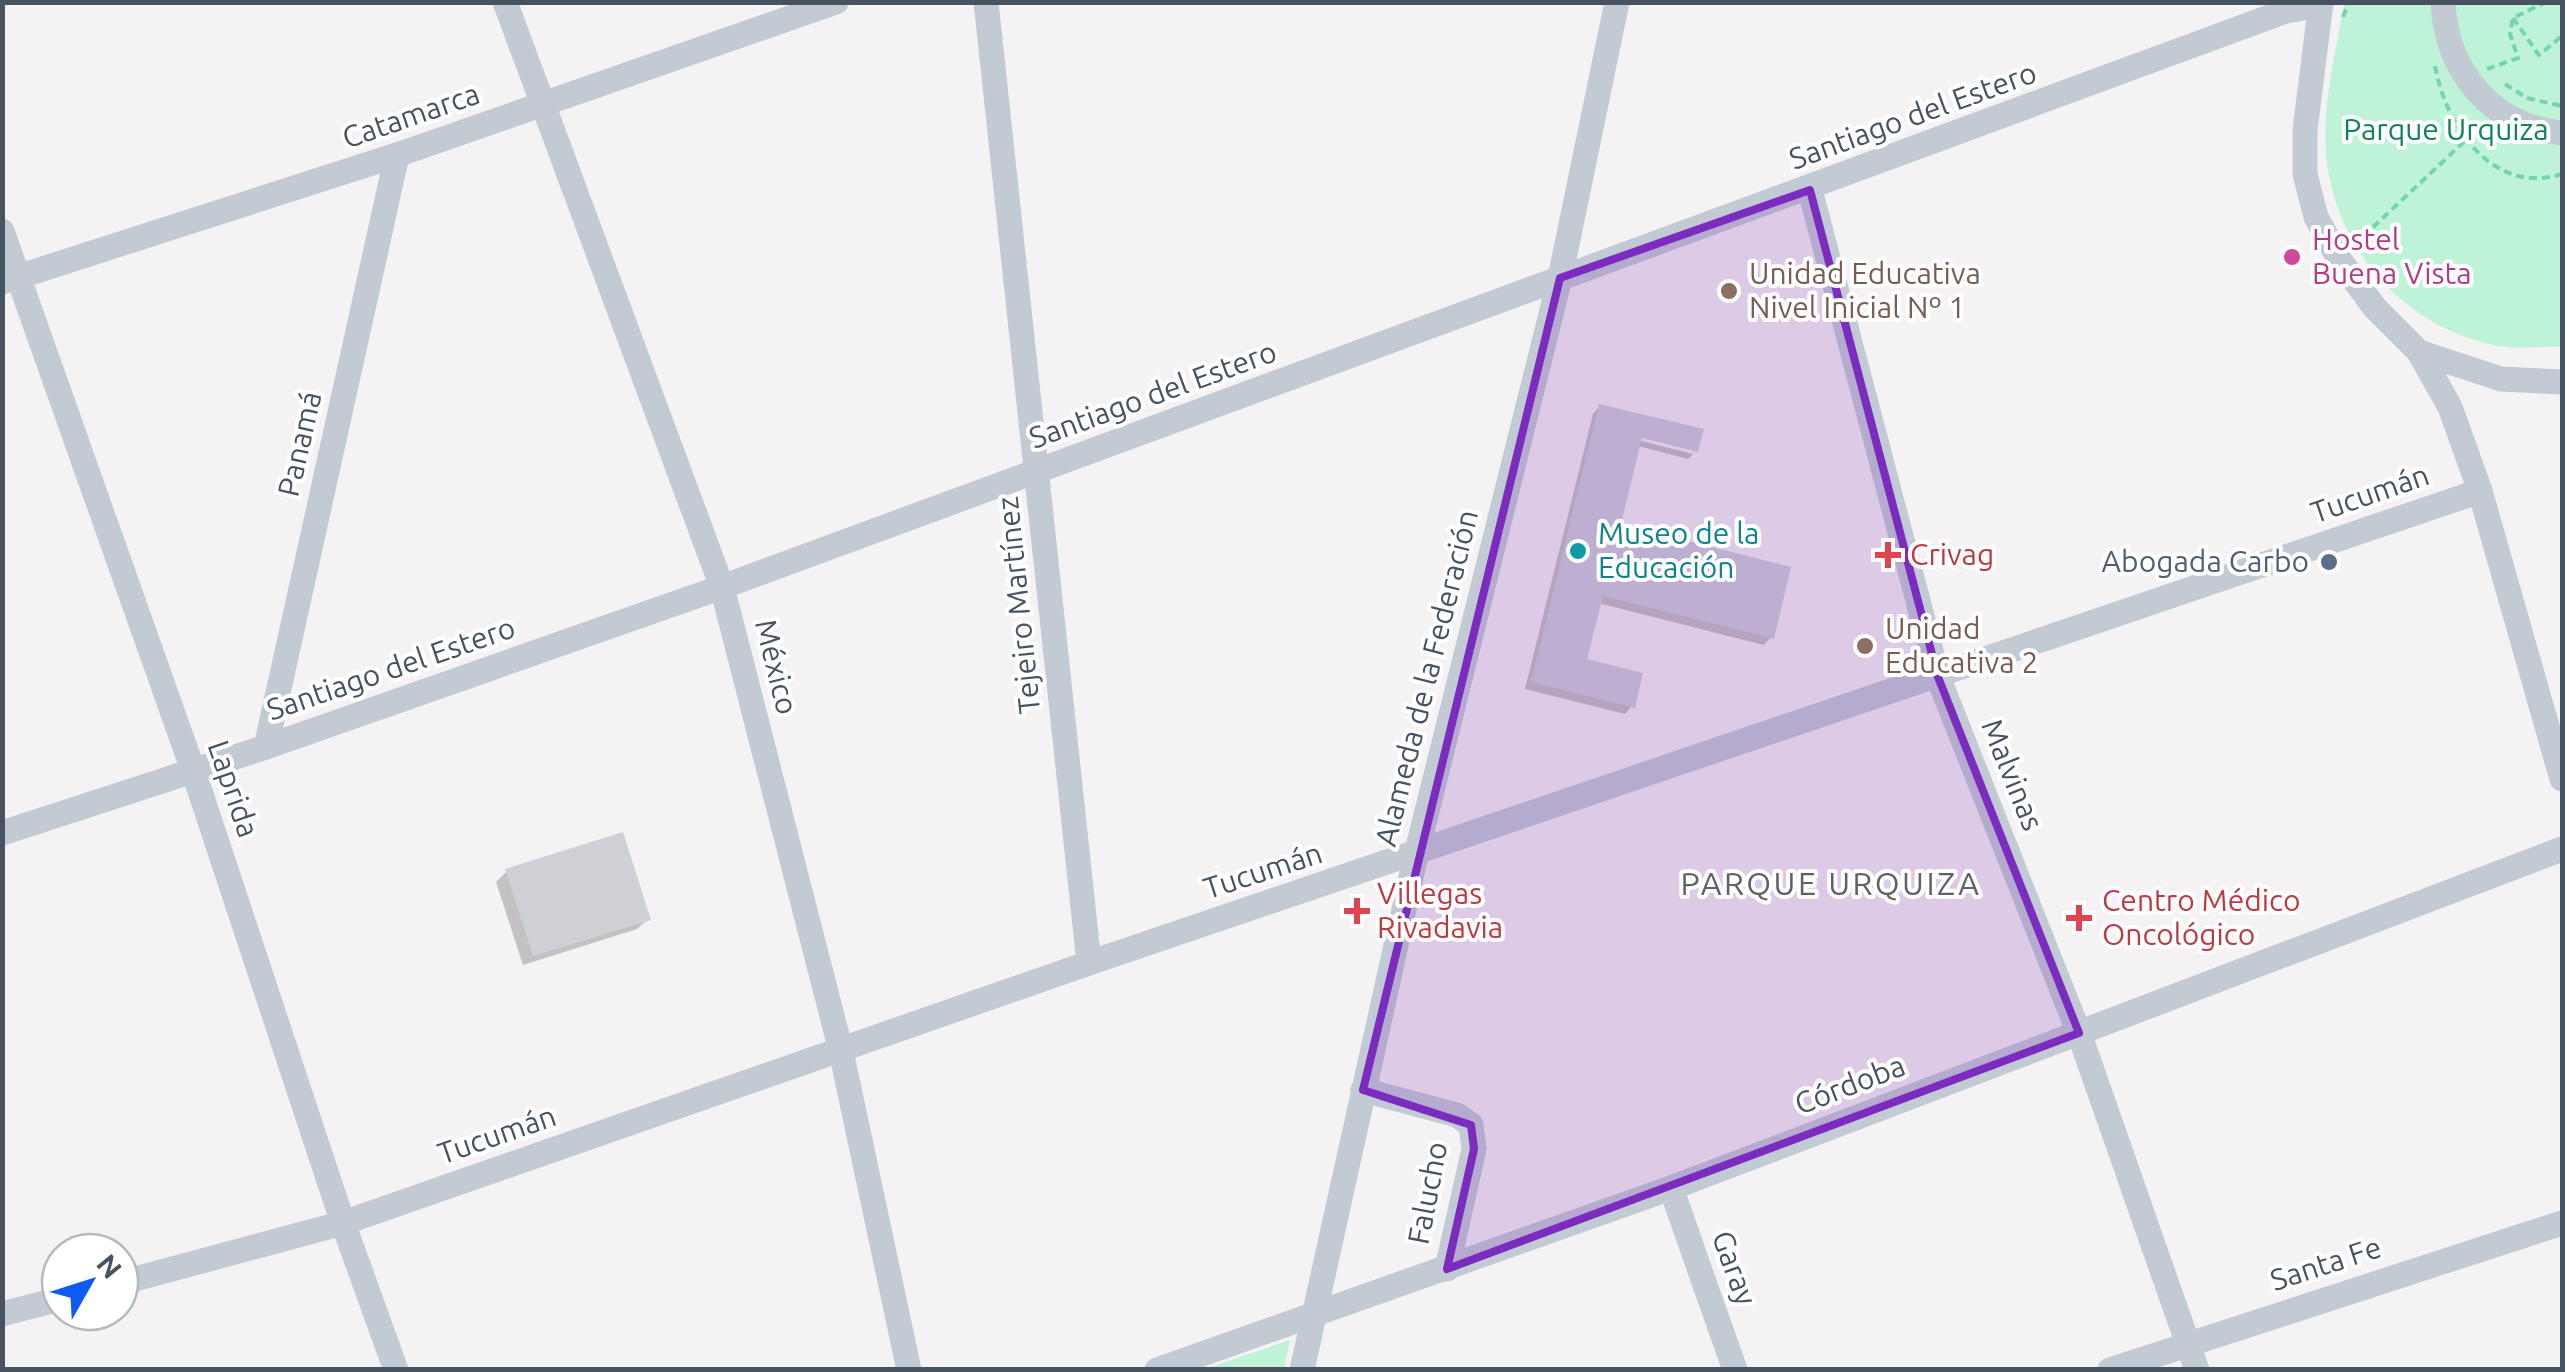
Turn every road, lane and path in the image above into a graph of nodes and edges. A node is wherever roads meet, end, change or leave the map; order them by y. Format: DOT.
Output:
graph roads {
  1 [pos="505,2"];
  2 [pos="836,2"];
  3 [pos="986,2"];
  4 [pos="1617,2"];
  5 [pos="2443,2"];
  6 [pos="2546,2"];
  7 [pos="2321,4"];
  8 [pos="2513,18"];
  9 [pos="2562,36"];
  10 [pos="2480,59"];
  11 [pos="2486,70"];
  12 [pos="540,106"];
  13 [pos="2562,106"];
  14 [pos="2562,132"];
  15 [pos="2467,139"];
  16 [pos="397,155"];
  17 [pos="1810,190"];
  18 [pos="2,231"];
  19 [pos="2339,259"];
  20 [pos="1560,278"];
  21 [pos="10,279"];
  22 [pos="2420,352"];
  23 [pos="2562,382"];
  24 [pos="1038,472"];
  25 [pos="2480,491"];
  26 [pos="722,587"];
  27 [pos="1938,677"];
  28 [pos="266,747"];
  29 [pos="194,770"];
  30 [pos="2562,779"];
  31 [pos="2,833"];
  32 [pos="2562,849"];
  33 [pos="1416,855"];
  34 [pos="1090,963"];
  35 [pos="2079,1033"];
  36 [pos="840,1051"];
  37 [pos="1363,1090"];
  38 [pos="1670,1188"];
  39 [pos="343,1223"];
  40 [pos="2562,1223"];
  41 [pos="1447,1269"];
  42 [pos="140,1277"];
  43 [pos="40,1304"];
  44 [pos="2,1314"];
  45 [pos="1314,1316"];
  46 [pos="2186,1342"];
  47 [pos="396,1370"];
  48 [pos="909,1370"];
  49 [pos="1157,1370"];
  50 [pos="1302,1370"];
  51 [pos="1735,1370"];
  52 [pos="2110,1370"];
  53 [pos="2198,1370"];
  1 -- 12 [label="street, México"];
  2 -- 12 [label="street, Catamarca"];
  3 -- 24 [label="street, Tejeiro Martínez"];
  4 -- 20 [label="street, Alameda de la Federación"];
  5 -- 14 [label="street"];
  6 -- 8 [label="path"];
  7 -- 17 [label="street, Santiago del Estero"];
  7 -- 19 [label="street"];
  8 -- 9 [label="path"];
  8 -- 11 [label="path"];
  10 -- 11 [label="path"];
  11 -- 13 [label="path"];
  12 -- 16 [label="street, Catamarca"];
  12 -- 26 [label="street, México"];
  15 -- 19 [label="path"];
  16 -- 21 [label="street, Catamarca"];
  16 -- 28 [label="street, Panamá"];
  17 -- 20 [label="street, Santiago del Estero"];
  17 -- 27 [label="street, Malvinas"];
  18 -- 21 [label="street, Laprida"];
  19 -- 22 [label="street"];
  20 -- 24 [label="street, Santiago del Estero"];
  20 -- 33 [label="street, Alameda de la Federación"];
  21 -- 29 [label="street, Laprida"];
  22 -- 23 [label="street"];
  22 -- 25 [label="street"];
  24 -- 26 [label="street, Santiago del Estero"];
  24 -- 34 [label="street, Tejeiro Martínez"];
  25 -- 27 [label="street, Tucumán"];
  25 -- 30 [label="street"];
  26 -- 28 [label="street, Santiago del Estero"];
  26 -- 36 [label="street, México"];
  27 -- 33 [label="street, Tucumán"];
  27 -- 35 [label="street, Malvinas"];
  28 -- 29 [label="street, Santiago del Estero"];
  29 -- 31 [label="street, Santiago del Estero"];
  29 -- 39 [label="street, Laprida"];
  32 -- 35 [label="street, Córdoba"];
  33 -- 34 [label="street, Tucumán"];
  33 -- 37 [label="street, Alameda de la Federación"];
  34 -- 36 [label="street, Tucumán"];
  35 -- 38 [label="street, Córdoba"];
  35 -- 46 [label="street, Malvinas"];
  36 -- 39 [label="street, Tucumán"];
  36 -- 48 [label="street, México"];
  37 -- 41 [label="street, Falucho"];
  37 -- 45 [label="street, Alameda de la Federación"];
  38 -- 41 [label="street, Córdoba"];
  38 -- 51 [label="street, Garay"];
  39 -- 42 [label="street, Tucumán"];
  39 -- 47 [label="street, Laprida"];
  40 -- 46 [label="street, Santa Fe"];
  41 -- 45 [label="street, Córdoba"];
  43 -- 44 [label="street"];
  45 -- 49 [label="street, Córdoba"];
  45 -- 50 [label="street, Alameda de la Federación"];
  46 -- 52 [label="street, Santa Fe"];
  46 -- 53 [label="street, Malvinas"];
}
